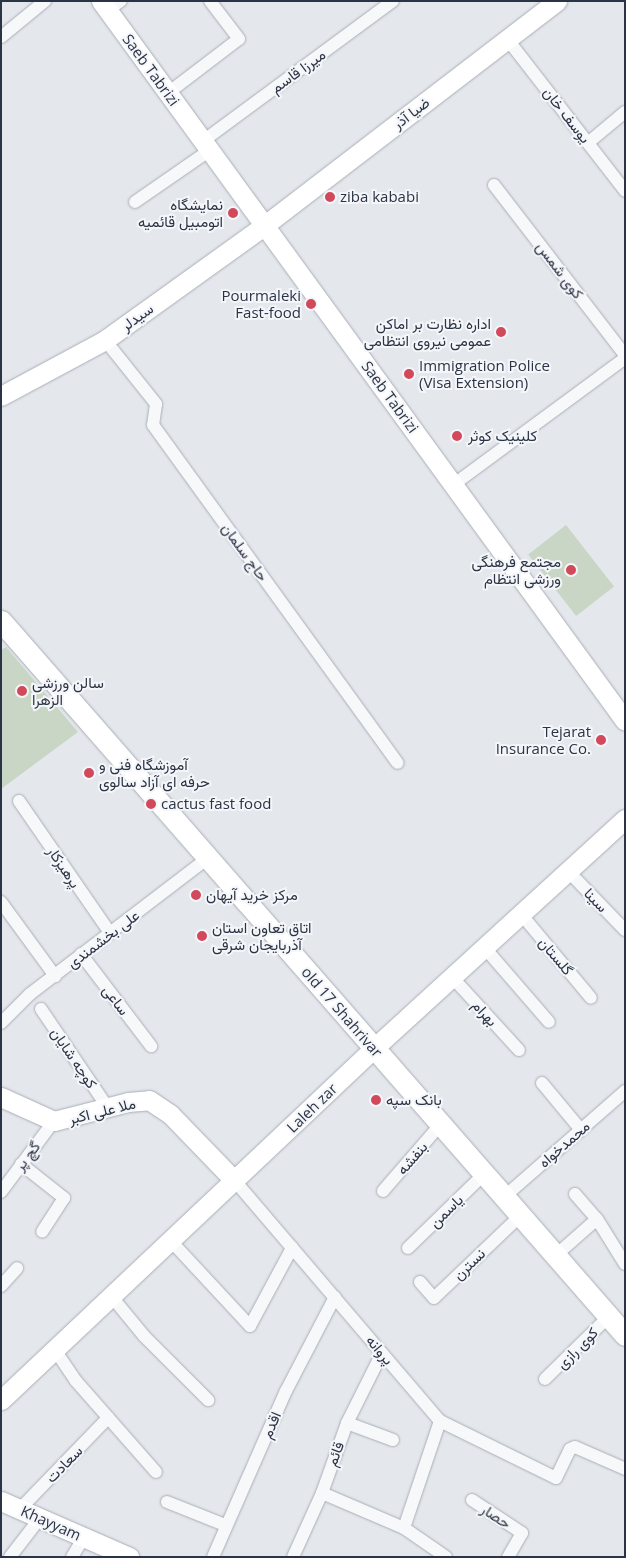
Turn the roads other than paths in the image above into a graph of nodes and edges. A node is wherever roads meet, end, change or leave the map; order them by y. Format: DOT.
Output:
graph roads {
  1 [pos="45,1"];
  2 [pos="210,1"];
  3 [pos="393,1"];
  4 [pos="557,1"];
  5 [pos="110,4"];
  6 [pos="1,37"];
  7 [pos="508,40"];
  8 [pos="168,93"];
  9 [pos="625,112"];
  10 [pos="589,142"];
  11 [pos="206,146"];
  12 [pos="494,184"];
  13 [pos="625,191"];
  14 [pos="135,202"];
  15 [pos="265,225"];
  16 [pos="105,340"];
  17 [pos="625,356"];
  18 [pos="1,396"];
  19 [pos="453,485"];
  20 [pos="1,621"];
  21 [pos="625,721"];
  22 [pos="398,764"];
  23 [pos="19,801"];
  24 [pos="625,819"];
  25 [pos="208,858"];
  26 [pos="568,870"];
  27 [pos="1,902"];
  28 [pos="521,914"];
  29 [pos="625,930"];
  30 [pos="110,933"];
  31 [pos="484,947"];
  32 [pos="81,954"];
  33 [pos="55,976"];
  34 [pos="452,977"];
  35 [pos="591,998"];
  36 [pos="41,1009"];
  37 [pos="549,1022"];
  38 [pos="1,1023"];
  39 [pos="151,1046"];
  40 [pos="373,1048"];
  41 [pos="519,1050"];
  42 [pos="542,1082"];
  43 [pos="625,1091"];
  44 [pos="1,1097"];
  45 [pos="108,1108"];
  46 [pos="54,1122"];
  47 [pos="440,1125"];
  48 [pos="580,1130"];
  49 [pos="21,1164"];
  50 [pos="484,1174"];
  51 [pos="235,1181"];
  52 [pos="1,1192"];
  53 [pos="383,1192"];
  54 [pos="575,1194"];
  55 [pos="504,1197"];
  56 [pos="520,1216"];
  57 [pos="597,1219"];
  58 [pos="42,1232"];
  59 [pos="171,1241"];
  60 [pos="292,1248"];
  61 [pos="408,1248"];
  62 [pos="555,1256"];
  63 [pos="625,1264"];
  64 [pos="17,1268"];
  65 [pos="420,1282"];
  66 [pos="1,1286"];
  67 [pos="112,1296"];
  68 [pos="335,1297"];
  69 [pos="609,1316"];
  70 [pos="625,1334"];
  71 [pos="55,1350"];
  72 [pos="382,1352"];
  73 [pos="545,1379"];
  74 [pos="1,1400"];
  75 [pos="208,1400"];
  76 [pos="108,1418"];
  77 [pos="440,1421"];
  78 [pos="347,1423"];
  79 [pos="393,1440"];
  80 [pos="625,1469"];
  81 [pos="156,1472"];
  82 [pos="322,1493"];
  83 [pos="472,1500"];
  84 [pos="1,1501"];
  85 [pos="167,1502"];
  86 [pos="20,1509"];
  87 [pos="40,1518"];
  88 [pos="225,1526"];
  89 [pos="404,1528"];
  90 [pos="84,1537"];
  91 [pos="10,1557"];
  92 [pos="72,1557"];
  93 [pos="129,1557"];
  94 [pos="213,1557"];
  95 [pos="293,1557"];
  96 [pos="446,1557"];
  97 [pos="508,1557"];
  1 -- 6 [label="street"];
  2 -- 8 [label="street"];
  3 -- 11 [label="street, میرزا قاسم"];
  4 -- 7 [label="main road, ضیا آذر"];
  5 -- 8 [label="main road, Saeb Tabrizi"];
  7 -- 10 [label="street, یوسف خان"];
  7 -- 15 [label="main road, ضیا آذر"];
  8 -- 11 [label="main road, Saeb Tabrizi"];
  9 -- 10 [label="street"];
  10 -- 13 [label="street, یوسف خان"];
  11 -- 14 [label="street, میرزا قاسم"];
  11 -- 15 [label="main road, Saeb Tabrizi"];
  12 -- 17 [label="street, کوی شمس"];
  15 -- 16 [label="main road, سیدلر"];
  15 -- 19 [label="main road, Saeb Tabrizi"];
  16 -- 18 [label="main road, سیدلر"];
  16 -- 22 [label="street, حاج سلمان"];
  17 -- 19 [label="street, کوی شمس"];
  19 -- 21 [label="main road, Saeb Tabrizi"];
  20 -- 25 [label="main road, old 17 Shahrivar"];
  23 -- 30 [label="street, پرهیزکار"];
  24 -- 26 [label="main road, Laleh zar"];
  25 -- 30 [label="street, علی بخشمندی"];
  25 -- 40 [label="main road, old 17 Shahrivar"];
  26 -- 28 [label="main road, Laleh zar"];
  26 -- 29 [label="street, سینا"];
  27 -- 33 [label="street"];
  28 -- 31 [label="main road, Laleh zar"];
  28 -- 35 [label="street, گلستان"];
  30 -- 32 [label="street, علی بخشمندی"];
  31 -- 34 [label="main road, Laleh zar"];
  31 -- 37 [label="street"];
  32 -- 33 [label="street, علی بخشمندی"];
  32 -- 39 [label="street, ساعی"];
  33 -- 38 [label="street, علی بخشمندی"];
  34 -- 40 [label="main road, Laleh zar"];
  34 -- 41 [label="street, بهرام"];
  36 -- 45 [label="street, کوچه شایان"];
  40 -- 47 [label="main road, old 17 Shahrivar"];
  40 -- 51 [label="main road, Laleh zar"];
  42 -- 48 [label="street"];
  43 -- 48 [label="street, محمدخواه"];
  44 -- 46 [label="main road, ملا علی اکبر"];
  45 -- 46 [label="main road, ملا علی اکبر"];
  45 -- 51 [label="main road, ملا علی اکبر"];
  46 -- 49 [label="street, گچ پر"];
  47 -- 50 [label="main road, old 17 Shahrivar"];
  47 -- 53 [label="street, بنفشه"];
  48 -- 55 [label="street, محمدخواه"];
  49 -- 52 [label="street, گچ پر"];
  49 -- 58 [label="street"];
  50 -- 55 [label="main road, old 17 Shahrivar"];
  50 -- 61 [label="street, یاسمن"];
  51 -- 59 [label="main road, Laleh zar"];
  51 -- 60 [label="street, پروانه"];
  54 -- 57 [label="street"];
  55 -- 56 [label="main road, old 17 Shahrivar"];
  56 -- 62 [label="main road, old 17 Shahrivar"];
  56 -- 65 [label="street, نسترن"];
  57 -- 62 [label="street"];
  57 -- 63 [label="street"];
  59 -- 60 [label="street"];
  59 -- 67 [label="main road, Laleh zar"];
  60 -- 68 [label="street, پروانه"];
  62 -- 69 [label="main road, old 17 Shahrivar"];
  64 -- 66 [label="street"];
  67 -- 71 [label="main road, Laleh zar"];
  67 -- 75 [label="street"];
  68 -- 72 [label="street, پروانه"];
  68 -- 88 [label="street, اقدم"];
  69 -- 70 [label="main road, old 17 Shahrivar"];
  69 -- 73 [label="street, کوی رازی"];
  71 -- 74 [label="main road, Laleh zar"];
  71 -- 76 [label="street"];
  72 -- 77 [label="street, پروانه"];
  72 -- 78 [label="street, قائم"];
  76 -- 81 [label="street"];
  76 -- 86 [label="street, سعادت"];
  77 -- 80 [label="street, پروانه"];
  77 -- 89 [label="street"];
  78 -- 79 [label="street"];
  78 -- 82 [label="street, قائم"];
  82 -- 89 [label="street"];
  82 -- 95 [label="street, قائم"];
  83 -- 97 [label="street, حصار"];
  84 -- 86 [label="main road, Khayyam"];
  85 -- 88 [label="street"];
  86 -- 87 [label="main road, Khayyam"];
  87 -- 90 [label="main road, Khayyam"];
  87 -- 91 [label="street"];
  88 -- 94 [label="street, اقدم"];
  89 -- 96 [label="street"];
  90 -- 92 [label="street"];
  90 -- 93 [label="main road, Khayyam"];
}
